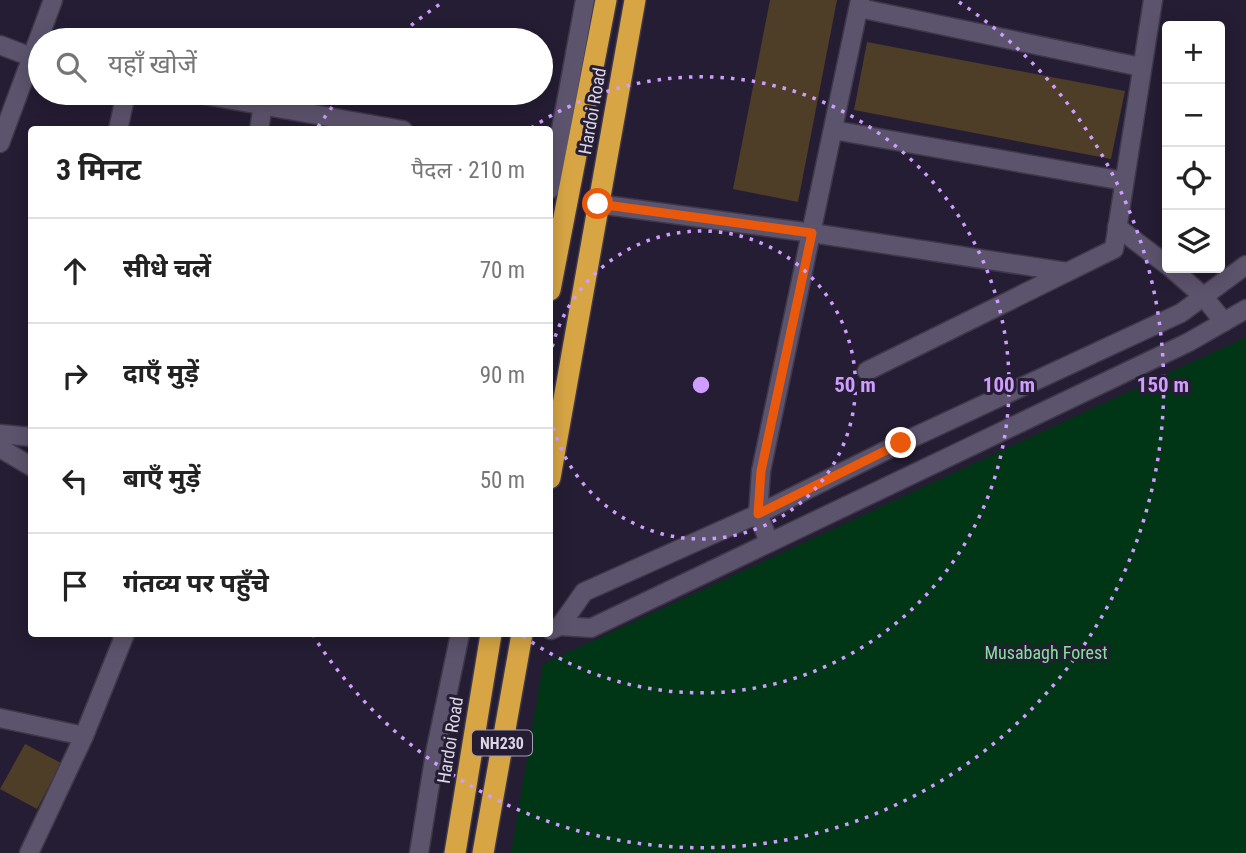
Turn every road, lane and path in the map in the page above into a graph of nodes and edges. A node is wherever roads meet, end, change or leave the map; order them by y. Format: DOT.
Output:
graph roads {
  1 [pos="53,0"];
  2 [pos="585,0"];
  3 [pos="606,0"];
  4 [pos="635,0"];
  5 [pos="1153,0"];
  6 [pos="860,4"];
  7 [pos="44,28"];
  8 [pos="0,45"];
  9 [pos="28,55"];
  10 [pos="1141,68"];
  11 [pos="28,75"];
  12 [pos="123,105"];
  13 [pos="263,105"];
  14 [pos="268,105"];
  15 [pos="119,126"];
  16 [pos="260,126"];
  17 [pos="380,126"];
  18 [pos="833,130"];
  19 [pos="0,143"];
  20 [pos="553,161"];
  21 [pos="1124,181"];
  22 [pos="598,204"];
  23 [pos="1117,227"];
  24 [pos="812,233"];
  25 [pos="1162,261"];
  26 [pos="1246,265"];
  27 [pos="1067,272"];
  28 [pos="1177,273"];
  29 [pos="553,274"];
  30 [pos="1203,296"];
  31 [pos="1246,309"];
  32 [pos="1224,322"];
  33 [pos="867,371"];
  34 [pos="0,434"];
  35 [pos="28,437"];
  36 [pos="28,448"];
  37 [pos="7,452"];
  38 [pos="553,461"];
  39 [pos="28,465"];
  40 [pos="758,514"];
  41 [pos="769,542"];
  42 [pos="555,628"];
  43 [pos="124,637"];
  44 [pos="459,637"];
  45 [pos="491,637"];
  46 [pos="521,638"];
  47 [pos="0,718"];
  48 [pos="85,736"];
  49 [pos="29,853"];
  50 [pos="419,853"];
  51 [pos="455,853"];
  52 [pos="483,853"];
  1 -- 7 [label="street"];
  2 -- 20 [label="street"];
  3 -- 29 [label="highway, Hardoi Road"];
  4 -- 22 [label="highway, Hardoi Road"];
  5 -- 10 [label="street"];
  6 -- 10 [label="street"];
  6 -- 18 [label="street"];
  8 -- 9 [label="street"];
  10 -- 21 [label="street"];
  11 -- 19 [label="street"];
  12 -- 15 [label="street"];
  13 -- 16 [label="street"];
  14 -- 17 [label="street"];
  18 -- 21 [label="street"];
  18 -- 24 [label="street"];
  21 -- 23 [label="street"];
  22 -- 24 [label="street"];
  22 -- 38 [label="highway, Hardoi Road"];
  23 -- 25 [label="street"];
  23 -- 27 [label="street"];
  24 -- 27 [label="street"];
  24 -- 40 [label="street"];
  26 -- 30 [label="street"];
  27 -- 33 [label="street"];
  28 -- 30 [label="street"];
  30 -- 32 [label="street"];
  30 -- 40 [label="street"];
  31 -- 32 [label="street"];
  32 -- 41 [label="street"];
  34 -- 35 [label="street"];
  36 -- 37 [label="street"];
  37 -- 39 [label="street"];
  40 -- 41 [label="street"];
  40 -- 42 [label="street"];
  41 -- 42 [label="street"];
  43 -- 48 [label="street"];
  44 -- 50 [label="street"];
  45 -- 51 [label="highway, Hardoi Road / NH230"];
  46 -- 52 [label="highway, NH230"];
  47 -- 48 [label="street"];
  48 -- 49 [label="street"];
}
